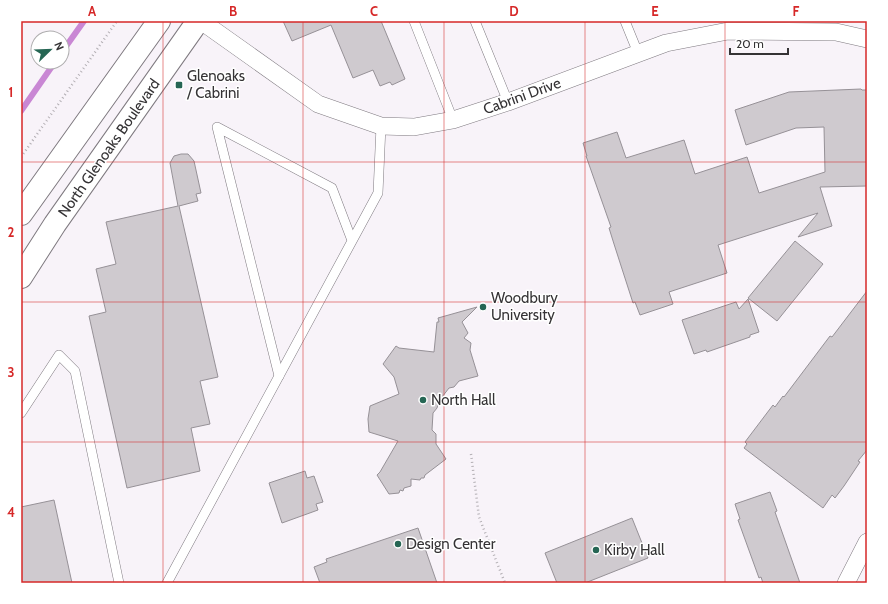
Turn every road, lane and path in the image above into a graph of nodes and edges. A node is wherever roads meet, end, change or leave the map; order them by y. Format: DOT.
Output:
graph roads {
  1 [pos="118,21"];
  2 [pos="159,21"];
  3 [pos="198,21"];
  4 [pos="201,21"];
  5 [pos="414,21"];
  6 [pos="475,21"];
  7 [pos="625,21"];
  8 [pos="867,39"];
  9 [pos="638,53"];
  10 [pos="508,102"];
  11 [pos="453,120"];
  12 [pos="381,126"];
  13 [pos="21,157"];
  14 [pos="21,214"];
  15 [pos="351,238"];
  16 [pos="21,277"];
  17 [pos="279,376"];
  18 [pos="21,413"];
  19 [pos="471,454"];
  20 [pos="867,542"];
  21 [pos="119,583"];
  22 [pos="167,583"];
  23 [pos="505,583"];
  24 [pos="846,583"];
  1 -- 13 [label="path"];
  2 -- 14 [label="main road"];
  3 -- 16 [label="main road, North Glenoaks Boulevard"];
  4 -- 12 [label="street, Cabrini Drive"];
  5 -- 11 [label="lane"];
  6 -- 10 [label="lane"];
  7 -- 9 [label="lane"];
  8 -- 9 [label="street, Cabrini Drive"];
  9 -- 10 [label="street, Cabrini Drive"];
  10 -- 11 [label="street, Cabrini Drive"];
  11 -- 12 [label="street, Cabrini Drive"];
  12 -- 15 [label="lane"];
  15 -- 17 [label="lane"];
  15 -- 17 [label="lane"];
  17 -- 22 [label="lane"];
  18 -- 21 [label="lane"];
  19 -- 23 [label="path"];
  20 -- 24 [label="street"];
}
